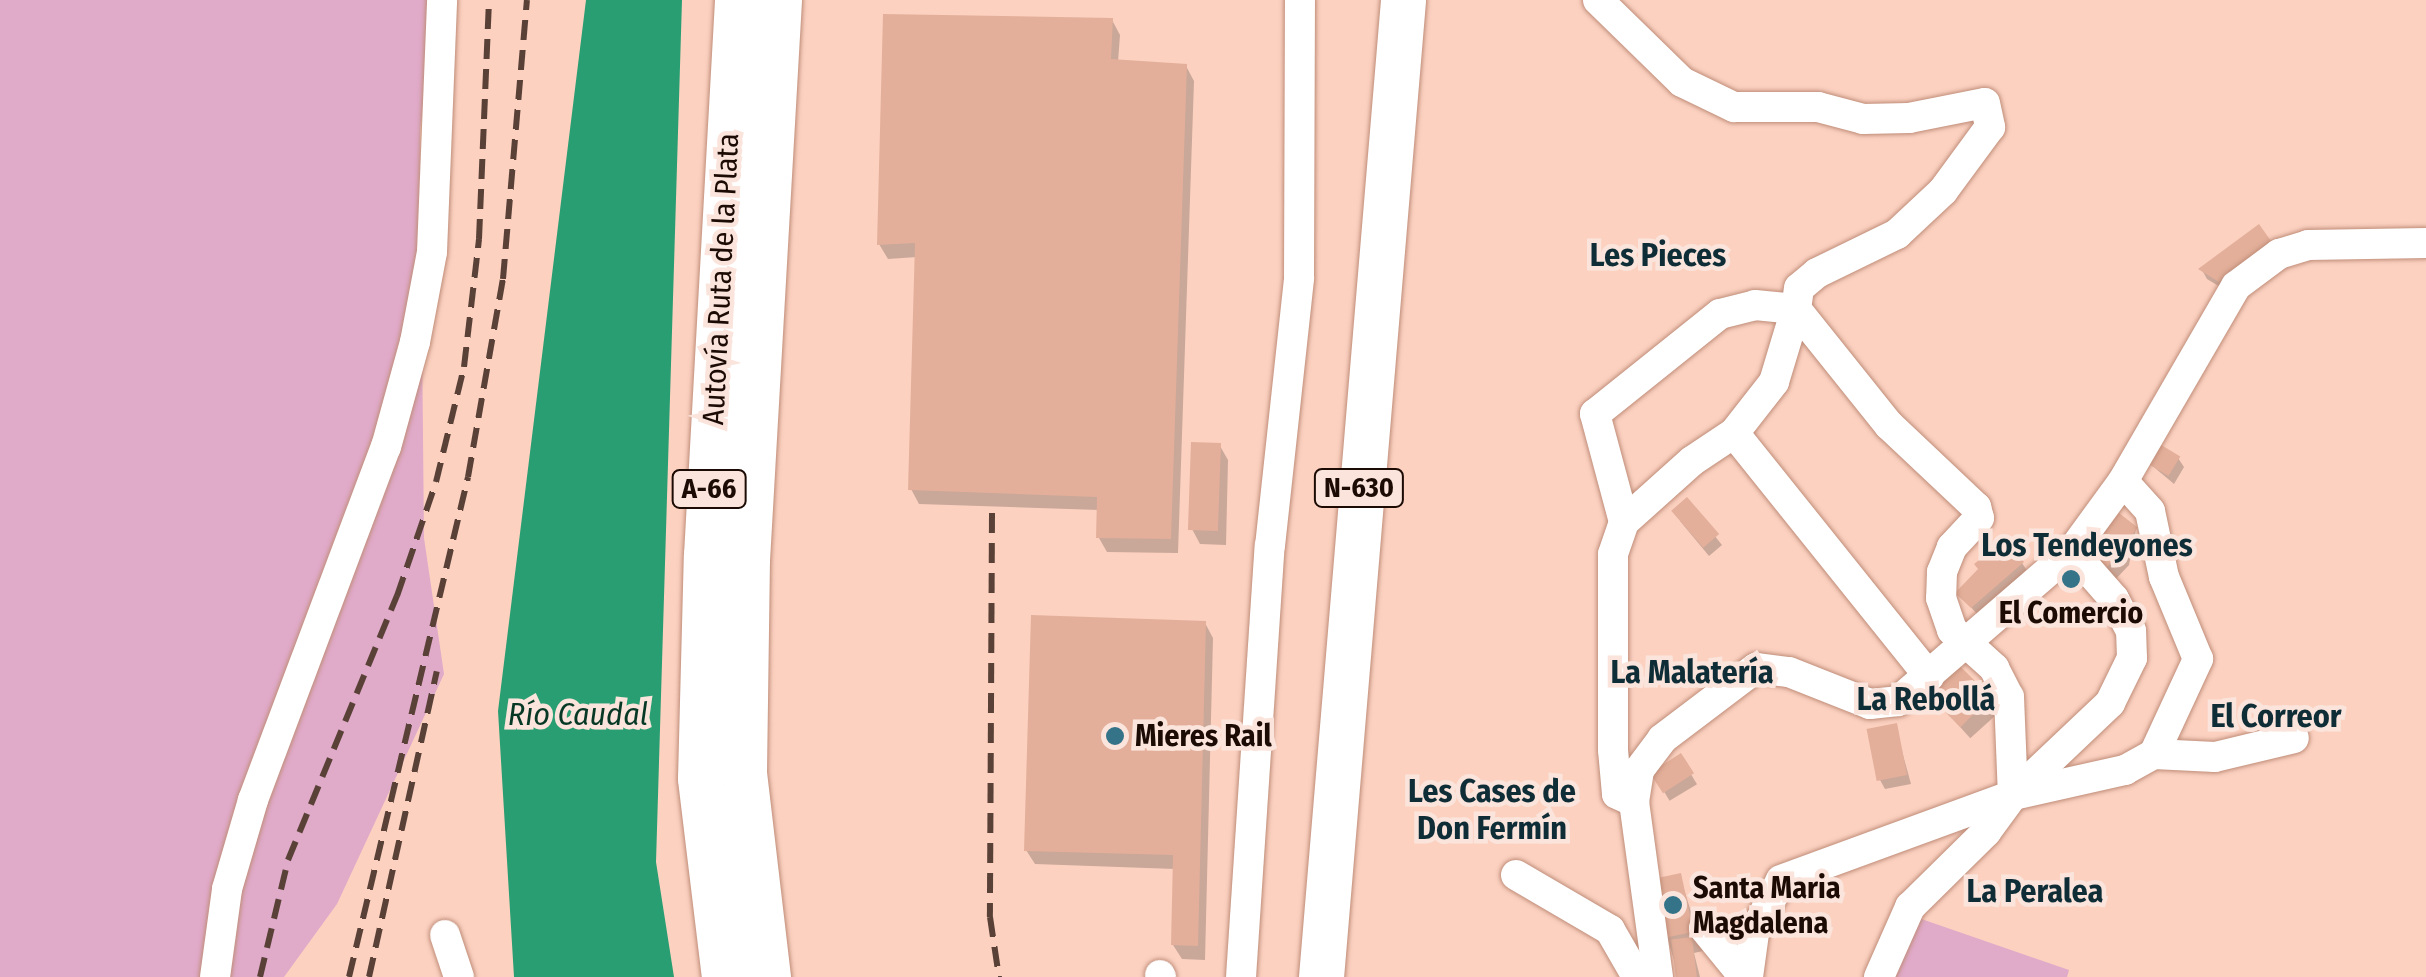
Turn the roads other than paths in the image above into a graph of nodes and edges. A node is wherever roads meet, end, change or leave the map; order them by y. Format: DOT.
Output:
graph roads {
  1 [pos="442,0"];
  2 [pos="737,0"];
  3 [pos="779,0"];
  4 [pos="1300,0"];
  5 [pos="1403,0"];
  6 [pos="1598,0"];
  7 [pos="2426,243"];
  8 [pos="1796,308"];
  9 [pos="1734,433"];
  10 [pos="2123,481"];
  11 [pos="1624,522"];
  12 [pos="2072,552"];
  13 [pos="1962,644"];
  14 [pos="1929,676"];
  15 [pos="2294,738"];
  16 [pos="2154,754"];
  17 [pos="2014,795"];
  18 [pos="1634,802"];
  19 [pos="1516,876"];
  20 [pos="1704,928"];
  21 [pos="445,935"];
  22 [pos="215,977"];
  23 [pos="459,977"];
  24 [pos="724,977"];
  25 [pos="768,977"];
  26 [pos="1241,977"];
  27 [pos="1321,977"];
  28 [pos="1637,977"];
  29 [pos="1658,977"];
  30 [pos="1746,977"];
  31 [pos="1879,977"];
  1 -- 22 [label="street"];
  2 -- 24 [label="highway, Autovía Ruta de la Plata / A-66"];
  3 -- 25 [label="highway, Autovía Ruta de la Plata / A-66"];
  4 -- 26 [label="street"];
  5 -- 27 [label="highway, N-630"];
  6 -- 8 [label="street"];
  7 -- 10 [label="street"];
  8 -- 9 [label="street"];
  8 -- 11 [label="street"];
  8 -- 13 [label="street"];
  9 -- 11 [label="street"];
  9 -- 14 [label="street"];
  10 -- 12 [label="street"];
  10 -- 16 [label="street"];
  11 -- 18 [label="street"];
  12 -- 13 [label="street"];
  12 -- 17 [label="street"];
  13 -- 14 [label="street"];
  13 -- 17 [label="street"];
  14 -- 18 [label="street"];
  15 -- 16 [label="street"];
  16 -- 17 [label="street"];
  17 -- 30 [label="street"];
  17 -- 31 [label="street"];
  18 -- 29 [label="street"];
  19 -- 28 [label="street"];
  20 -- 30 [label="street"];
  21 -- 23 [label="street"];
}
